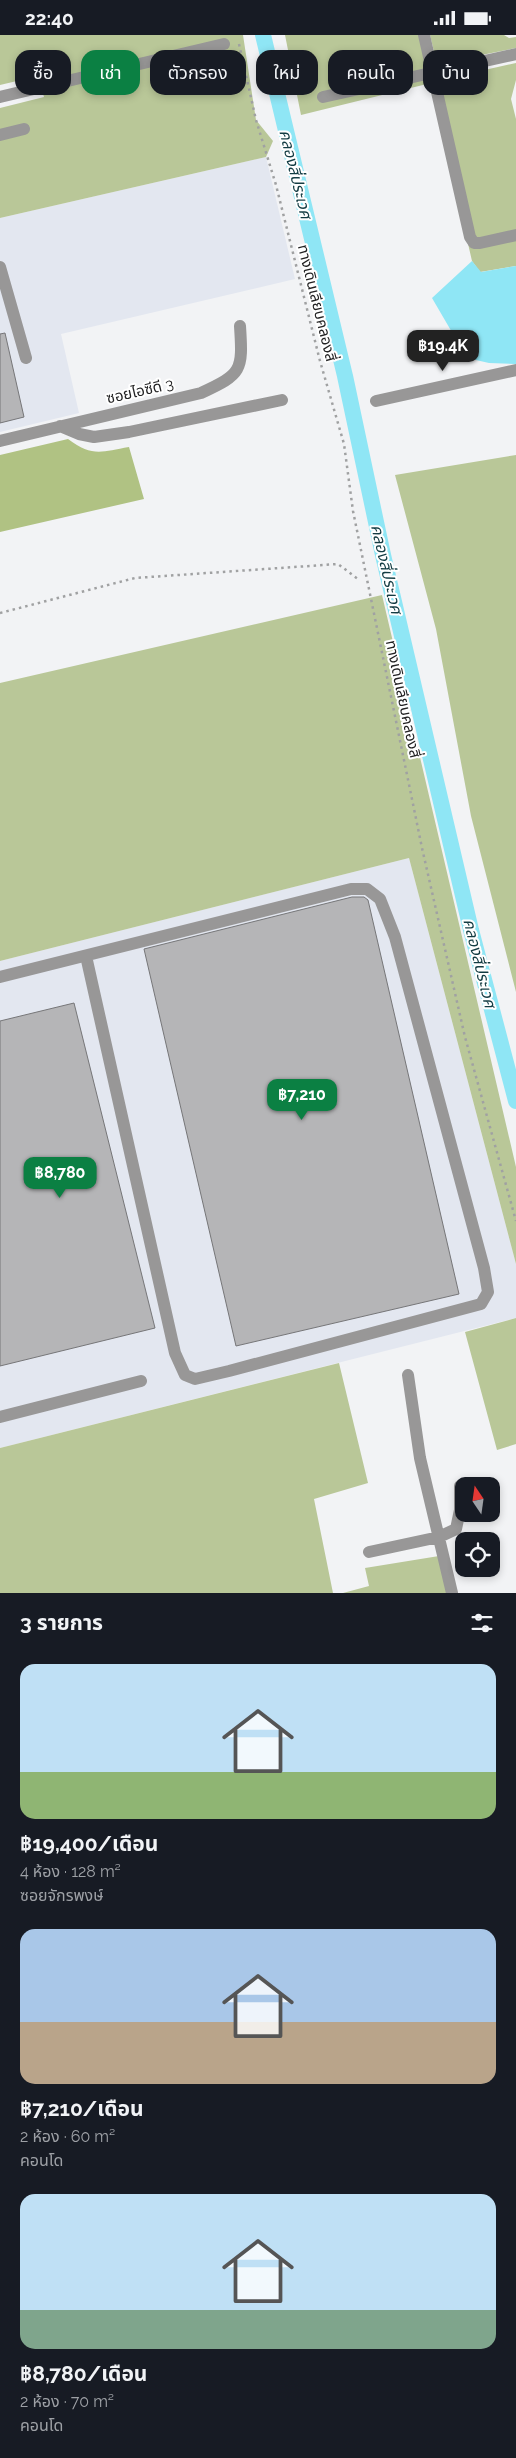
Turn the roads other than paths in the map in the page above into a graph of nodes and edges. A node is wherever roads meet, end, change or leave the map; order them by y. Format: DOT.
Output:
graph roads {
  1 [pos="424,35"];
  2 [pos="224,44"];
  3 [pos="427,50"];
  4 [pos="516,55"];
  5 [pos="488,61"];
  6 [pos="423,75"];
  7 [pos="437,95"];
  8 [pos="0,97"];
  9 [pos="323,97"];
  10 [pos="24,129"];
  11 [pos="0,135"];
  12 [pos="516,235"];
  13 [pos="0,267"];
  14 [pos="240,327"];
  15 [pos="26,358"];
  16 [pos="516,370"];
  17 [pos="282,400"];
  18 [pos="376,401"];
  19 [pos="60,426"];
  20 [pos="0,441"];
  21 [pos="86,956"];
  22 [pos="0,977"];
  23 [pos="408,1375"];
  24 [pos="140,1381"];
  25 [pos="0,1417"];
  26 [pos="457,1523"];
  27 [pos="440,1537"];
  28 [pos="369,1552"];
  29 [pos="452,1593"];
  1 -- 3 [label="street"];
  2 -- 8 [label="street"];
  4 -- 5 [label="street"];
  6 -- 9 [label="street"];
  7 -- 12 [label="street"];
  10 -- 11 [label="street"];
  13 -- 15 [label="street"];
  14 -- 19 [label="street, ซอยไอซีดี 3"];
  16 -- 18 [label="street"];
  17 -- 19 [label="street"];
  19 -- 20 [label="street, ซอยไอซีดี 3"];
  21 -- 21 [label="street"];
  21 -- 22 [label="street"];
  23 -- 27 [label="street"];
  24 -- 25 [label="street"];
  26 -- 27 [label="street"];
  27 -- 28 [label="street"];
  27 -- 29 [label="street"];
}
